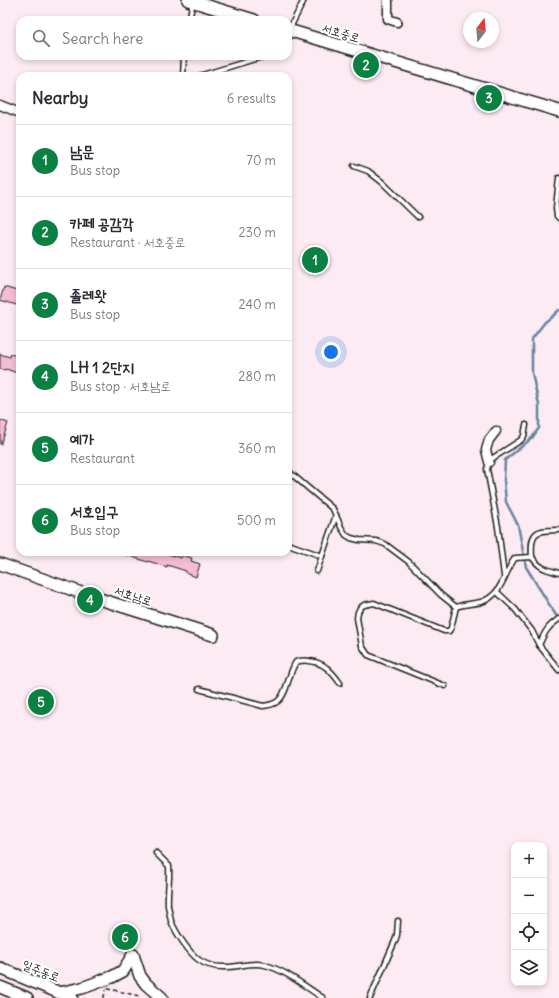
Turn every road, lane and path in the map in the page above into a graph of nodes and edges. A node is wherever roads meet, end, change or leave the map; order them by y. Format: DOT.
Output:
graph roads {
  1 [pos="304,0"];
  2 [pos="388,0"];
  3 [pos="190,1"];
  4 [pos="189,16"];
  5 [pos="241,16"];
  6 [pos="397,22"];
  7 [pos="292,23"];
  8 [pos="292,32"];
  9 [pos="184,60"];
  10 [pos="252,60"];
  11 [pos="183,72"];
  12 [pos="212,72"];
  13 [pos="0,105"];
  14 [pos="16,111"];
  15 [pos="559,111"];
  16 [pos="354,166"];
  17 [pos="559,178"];
  18 [pos="418,217"];
  19 [pos="559,218"];
  20 [pos="526,425"];
  21 [pos="496,431"];
  22 [pos="489,462"];
  23 [pos="292,474"];
  24 [pos="336,515"];
  25 [pos="559,530"];
  26 [pos="292,545"];
  27 [pos="322,556"];
  28 [pos="531,557"];
  29 [pos="0,564"];
  30 [pos="317,571"];
  31 [pos="559,573"];
  32 [pos="504,579"];
  33 [pos="497,592"];
  34 [pos="456,607"];
  35 [pos="559,619"];
  36 [pos="213,635"];
  37 [pos="540,645"];
  38 [pos="559,670"];
  39 [pos="340,683"];
  40 [pos="446,686"];
  41 [pos="199,689"];
  42 [pos="156,853"];
  43 [pos="398,921"];
  44 [pos="0,968"];
  45 [pos="0,988"];
  46 [pos="59,993"];
  47 [pos="12,998"];
  48 [pos="27,998"];
  49 [pos="72,998"];
  50 [pos="104,998"];
  51 [pos="138,998"];
  52 [pos="162,998"];
  53 [pos="323,998"];
  54 [pos="370,998"];
  1 -- 7 [label="lane"];
  2 -- 6 [label="street"];
  3 -- 4 [label="lane"];
  3 -- 5 [label="main road"];
  8 -- 15 [label="main road, 서호중로"];
  9 -- 11 [label="lane"];
  10 -- 12 [label="lane"];
  13 -- 14 [label="street"];
  16 -- 18 [label="lane"];
  17 -- 19 [label="lane"];
  20 -- 22 [label="lane"];
  21 -- 22 [label="street"];
  22 -- 32 [label="lane"];
  23 -- 24 [label="lane"];
  24 -- 27 [label="lane"];
  24 -- 34 [label="lane"];
  25 -- 28 [label="lane"];
  26 -- 27 [label="lane"];
  27 -- 30 [label="lane"];
  28 -- 31 [label="lane"];
  28 -- 32 [label="lane"];
  29 -- 36 [label="main road, 서호남로"];
  32 -- 33 [label="lane"];
  33 -- 34 [label="lane"];
  33 -- 37 [label="lane"];
  34 -- 40 [label="lane"];
  35 -- 37 [label="lane"];
  37 -- 38 [label="lane"];
  39 -- 41 [label="lane"];
  42 -- 53 [label="lane"];
  43 -- 54 [label="lane"];
  44 -- 46 [label="main road, 일주동로"];
  45 -- 47 [label="main road"];
  45 -- 48 [label="main road"];
  46 -- 49 [label="main road, 일주동로"];
  46 -- 52 [label="main road"];
  50 -- 51 [label="path"];
}
